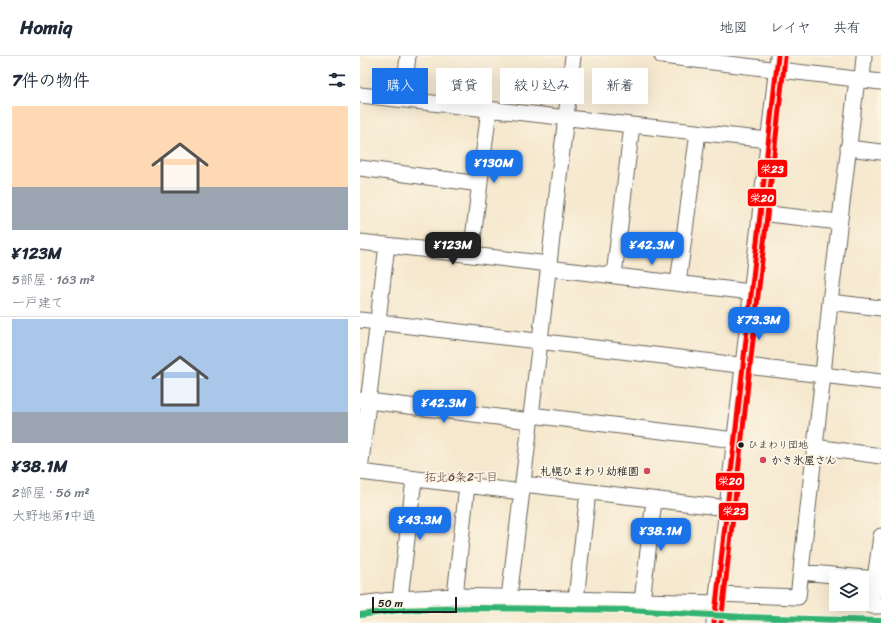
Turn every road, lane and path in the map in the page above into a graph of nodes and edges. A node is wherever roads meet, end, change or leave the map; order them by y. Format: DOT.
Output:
graph roads {
  1 [pos="408,56"];
  2 [pos="573,56"];
  3 [pos="662,56"];
  4 [pos="864,56"];
  5 [pos="702,58"];
  6 [pos="777,63"];
  7 [pos="407,68"];
  8 [pos="859,79"];
  9 [pos="881,82"];
  10 [pos="360,95"];
  11 [pos="372,96"];
  12 [pos="428,102"];
  13 [pos="489,109"];
  14 [pos="566,118"];
  15 [pos="632,125"];
  16 [pos="698,132"];
  17 [pos="768,140"];
  18 [pos="848,148"];
  19 [pos="881,152"];
  20 [pos="360,168"];
  21 [pos="480,184"];
  22 [pos="760,213"];
  23 [pos="839,222"];
  24 [pos="360,242"];
  25 [pos="387,245"];
  26 [pos="472,255"];
  27 [pos="549,266"];
  28 [pos="614,275"];
  29 [pos="678,283"];
  30 [pos="751,292"];
  31 [pos="830,302"];
  32 [pos="881,308"];
  33 [pos="360,320"];
  34 [pos="378,322"];
  35 [pos="540,341"];
  36 [pos="743,365"];
  37 [pos="823,375"];
  38 [pos="881,382"];
  39 [pos="364,401"];
  40 [pos="531,418"];
  41 [pos="735,440"];
  42 [pos="815,447"];
  43 [pos="881,456"];
  44 [pos="360,471"];
  45 [pos="414,479"];
  46 [pos="467,485"];
  47 [pos="522,488"];
  48 [pos="588,492"];
  49 [pos="654,500"];
  50 [pos="727,508"];
  51 [pos="881,536"];
  52 [pos="801,572"];
  53 [pos="875,579"];
  54 [pos="455,596"];
  55 [pos="509,598"];
  56 [pos="400,599"];
  57 [pos="576,599"];
  58 [pos="717,599"];
  59 [pos="642,601"];
  60 [pos="360,604"];
  61 [pos="881,606"];
  62 [pos="714,623"];
  1 -- 7 [label="street"];
  2 -- 14 [label="street"];
  3 -- 5 [label="street"];
  4 -- 8 [label="street"];
  5 -- 6 [label="street"];
  6 -- 8 [label="street"];
  6 -- 17 [label="street"];
  8 -- 9 [label="street"];
  8 -- 18 [label="street"];
  10 -- 11 [label="street"];
  12 -- 13 [label="street"];
  13 -- 14 [label="street"];
  13 -- 21 [label="street"];
  14 -- 15 [label="street"];
  14 -- 27 [label="street"];
  15 -- 16 [label="street"];
  15 -- 28 [label="street"];
  16 -- 17 [label="street"];
  16 -- 29 [label="street"];
  17 -- 22 [label="street"];
  18 -- 19 [label="street"];
  18 -- 23 [label="street"];
  20 -- 21 [label="street"];
  21 -- 26 [label="street"];
  22 -- 23 [label="street"];
  22 -- 30 [label="street"];
  23 -- 31 [label="street"];
  24 -- 25 [label="street"];
  25 -- 26 [label="street"];
  25 -- 34 [label="street"];
  26 -- 27 [label="street"];
  27 -- 28 [label="street"];
  27 -- 35 [label="street"];
  28 -- 29 [label="street"];
  29 -- 30 [label="street"];
  30 -- 36 [label="street"];
  31 -- 32 [label="street"];
  31 -- 37 [label="street"];
  33 -- 34 [label="street"];
  34 -- 35 [label="street"];
  34 -- 39 [label="street"];
  35 -- 36 [label="street"];
  35 -- 40 [label="street"];
  36 -- 37 [label="street"];
  36 -- 41 [label="street"];
  37 -- 38 [label="street"];
  37 -- 42 [label="street"];
  39 -- 40 [label="street"];
  39 -- 44 [label="street"];
  40 -- 41 [label="street"];
  40 -- 47 [label="street"];
  41 -- 50 [label="street"];
  42 -- 43 [label="street"];
  42 -- 52 [label="street"];
  44 -- 45 [label="street"];
  45 -- 46 [label="street"];
  45 -- 56 [label="street"];
  46 -- 47 [label="street"];
  46 -- 54 [label="street"];
  47 -- 48 [label="street"];
  47 -- 55 [label="street"];
  48 -- 49 [label="street"];
  48 -- 57 [label="street"];
  49 -- 50 [label="street"];
  49 -- 59 [label="street"];
  50 -- 58 [label="street"];
  51 -- 53 [label="street"];
  52 -- 53 [label="street"];
  52 -- 58 [label="street"];
  53 -- 61 [label="street"];
  54 -- 55 [label="street"];
  54 -- 56 [label="street"];
  55 -- 57 [label="street"];
  56 -- 60 [label="street"];
  57 -- 59 [label="street"];
  58 -- 59 [label="street"];
  58 -- 62 [label="street"];
}
